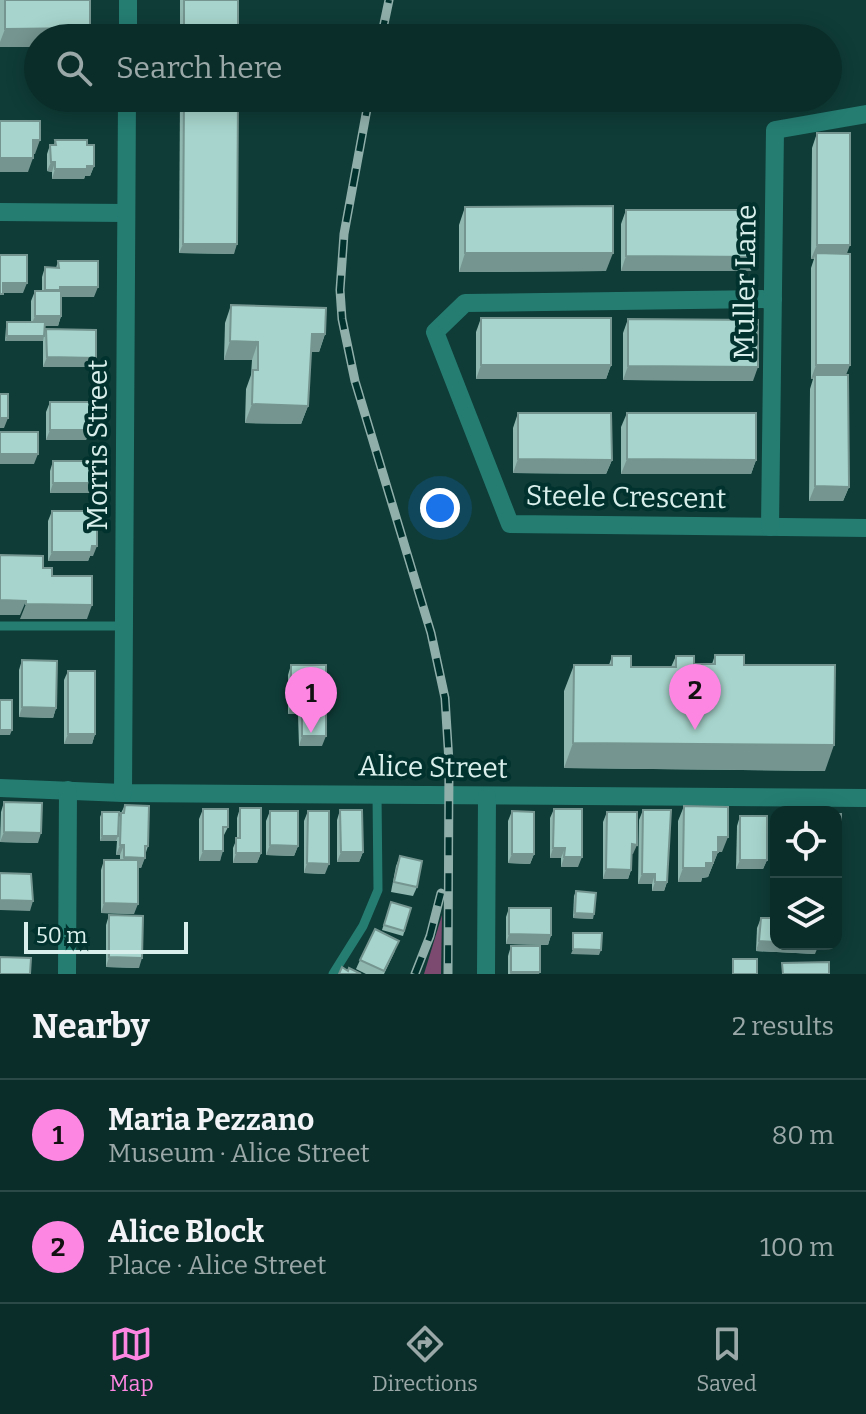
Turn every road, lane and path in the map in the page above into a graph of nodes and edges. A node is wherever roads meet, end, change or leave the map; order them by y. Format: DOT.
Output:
graph roads {
  1 [pos="128,0"];
  2 [pos="128,24"];
  3 [pos="127,112"];
  4 [pos="866,114"];
  5 [pos="0,212"];
  6 [pos="126,213"];
  7 [pos="773,299"];
  8 [pos="770,527"];
  9 [pos="866,528"];
  10 [pos="0,626"];
  11 [pos="124,626"];
  12 [pos="0,788"];
  13 [pos="68,790"];
  14 [pos="123,793"];
  15 [pos="377,794"];
  16 [pos="487,796"];
  17 [pos="866,798"];
  18 [pos="67,974"];
  19 [pos="333,974"];
  20 [pos="486,974"];
  1 -- 2 [label="street"];
  3 -- 6 [label="street, Morris Street"];
  4 -- 7 [label="street, Muller Lane"];
  5 -- 6 [label="street"];
  6 -- 11 [label="street, Morris Street"];
  7 -- 8 [label="street, Muller Lane"];
  7 -- 8 [label="street, Steele Crescent"];
  8 -- 9 [label="street, Steele Crescent"];
  10 -- 11 [label="lane"];
  11 -- 14 [label="street, Morris Street"];
  12 -- 13 [label="street, Alice Street"];
  13 -- 14 [label="street, Alice Street"];
  13 -- 18 [label="street"];
  14 -- 15 [label="street, Alice Street"];
  15 -- 16 [label="street, Alice Street"];
  15 -- 19 [label="lane"];
  16 -- 17 [label="street, Alice Street"];
  16 -- 20 [label="street"];
}
